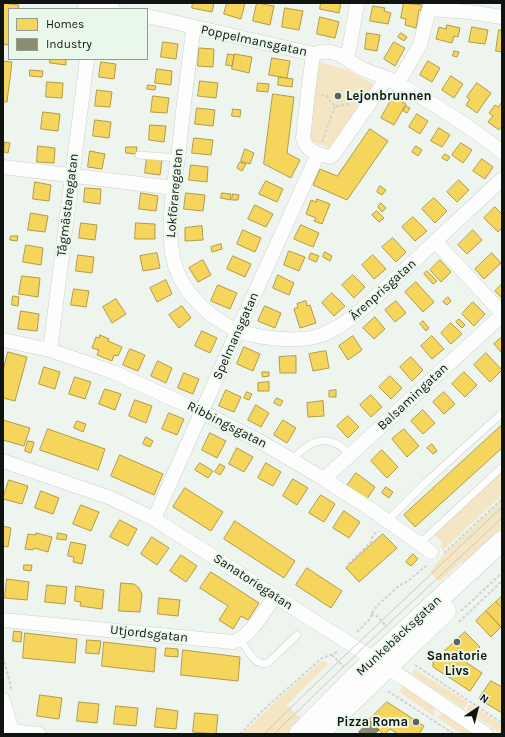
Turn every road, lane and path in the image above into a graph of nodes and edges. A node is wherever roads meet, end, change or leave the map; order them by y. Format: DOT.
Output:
graph roads {
  1 [pos="357,3"];
  2 [pos="454,3"];
  3 [pos="90,6"];
  4 [pos="105,8"];
  5 [pos="440,10"];
  6 [pos="148,16"];
  7 [pos="502,17"];
  8 [pos="194,28"];
  9 [pos="313,54"];
  10 [pos="346,58"];
  11 [pos="87,60"];
  12 [pos="392,81"];
  13 [pos="308,92"];
  14 [pos="335,106"];
  15 [pos="362,114"];
  16 [pos="502,152"];
  17 [pos="318,154"];
  18 [pos="139,155"];
  19 [pos="178,158"];
  20 [pos="3,167"];
  21 [pos="72,176"];
  22 [pos="502,179"];
  23 [pos="174,188"];
  24 [pos="435,241"];
  25 [pos="502,314"];
  26 [pos="238,330"];
  27 [pos="3,340"];
  28 [pos="50,350"];
  29 [pos="202,412"];
  30 [pos="502,414"];
  31 [pos="350,455"];
  32 [pos="292,460"];
  33 [pos="3,461"];
  34 [pos="502,467"];
  35 [pos="324,479"];
  36 [pos="502,499"];
  37 [pos="154,518"];
  38 [pos="387,521"];
  39 [pos="502,541"];
  40 [pos="430,554"];
  41 [pos="502,556"];
  42 [pos="348,564"];
  43 [pos="275,596"];
  44 [pos="3,620"];
  45 [pos="297,635"];
  46 [pos="240,639"];
  47 [pos="345,642"];
  48 [pos="380,664"];
  49 [pos="415,665"];
  50 [pos="388,691"];
  51 [pos="3,700"];
  52 [pos="502,723"];
  53 [pos="9,732"];
  54 [pos="39,734"];
  55 [pos="240,734"];
  56 [pos="299,734"];
  57 [pos="318,734"];
  58 [pos="454,734"];
  59 [pos="486,734"];
  1 -- 10 [label="street"];
  2 -- 5 [label="street"];
  3 -- 4 [label="street"];
  5 -- 7 [label="street"];
  5 -- 12 [label="street"];
  6 -- 8 [label="street, Poppelmansgatan"];
  8 -- 9 [label="street, Poppelmansgatan"];
  8 -- 19 [label="street, Lokföraregatan"];
  9 -- 10 [label="street, Poppelmansgatan"];
  9 -- 13 [label="street"];
  10 -- 12 [label="street, Poppelmansgatan"];
  11 -- 21 [label="street, Tågmästaregatan"];
  12 -- 15 [label="street"];
  12 -- 16 [label="street, Poppelmansgatan"];
  13 -- 14 [label="path"];
  13 -- 17 [label="street"];
  14 -- 15 [label="path"];
  14 -- 17 [label="path"];
  15 -- 17 [label="street"];
  17 -- 26 [label="street, Spelmansgatan"];
  18 -- 19 [label="lane"];
  19 -- 23 [label="street, Lokföraregatan"];
  20 -- 21 [label="street"];
  21 -- 23 [label="street"];
  21 -- 28 [label="street, Tågmästaregatan"];
  22 -- 24 [label="street, Ärenprisgatan"];
  23 -- 26 [label="street, Lokföraregatan"];
  24 -- 25 [label="street"];
  24 -- 26 [label="street, Ärenprisgatan"];
  25 -- 31 [label="street, Balsamingatan"];
  26 -- 29 [label="street, Spelmansgatan"];
  27 -- 28 [label="street, Ribbingsgatan"];
  28 -- 29 [label="street, Ribbingsgatan"];
  29 -- 32 [label="street, Ribbingsgatan"];
  29 -- 37 [label="street, Spelmansgatan"];
  30 -- 38 [label="lane"];
  31 -- 32 [label="lane"];
  31 -- 35 [label="street, Balsamingatan"];
  32 -- 35 [label="street, Ribbingsgatan"];
  33 -- 37 [label="street, Sanatoriegatan"];
  34 -- 40 [label="lane"];
  35 -- 38 [label="street, Ribbingsgatan"];
  36 -- 40 [label="path"];
  37 -- 43 [label="street, Sanatoriegatan"];
  38 -- 40 [label="street, Ribbingsgatan"];
  38 -- 42 [label="path"];
  39 -- 48 [label="street, Munkebäcksgatan"];
  40 -- 47 [label="path"];
  41 -- 48 [label="street, Munkebäcksgatan"];
  43 -- 46 [label="street"];
  43 -- 47 [label="street, Sanatoriegatan"];
  44 -- 46 [label="street, Utjordsgatan"];
  45 -- 46 [label="lane"];
  47 -- 48 [label="street, Sanatoriegatan"];
  47 -- 55 [label="path"];
  48 -- 56 [label="street, Munkebäcksgatan"];
  48 -- 57 [label="street, Munkebäcksgatan"];
  48 -- 59 [label="street, Sanatoriegatan"];
  49 -- 52 [label="path"];
  50 -- 58 [label="path"];
  51 -- 53 [label="street"];
  53 -- 54 [label="street"];
}
